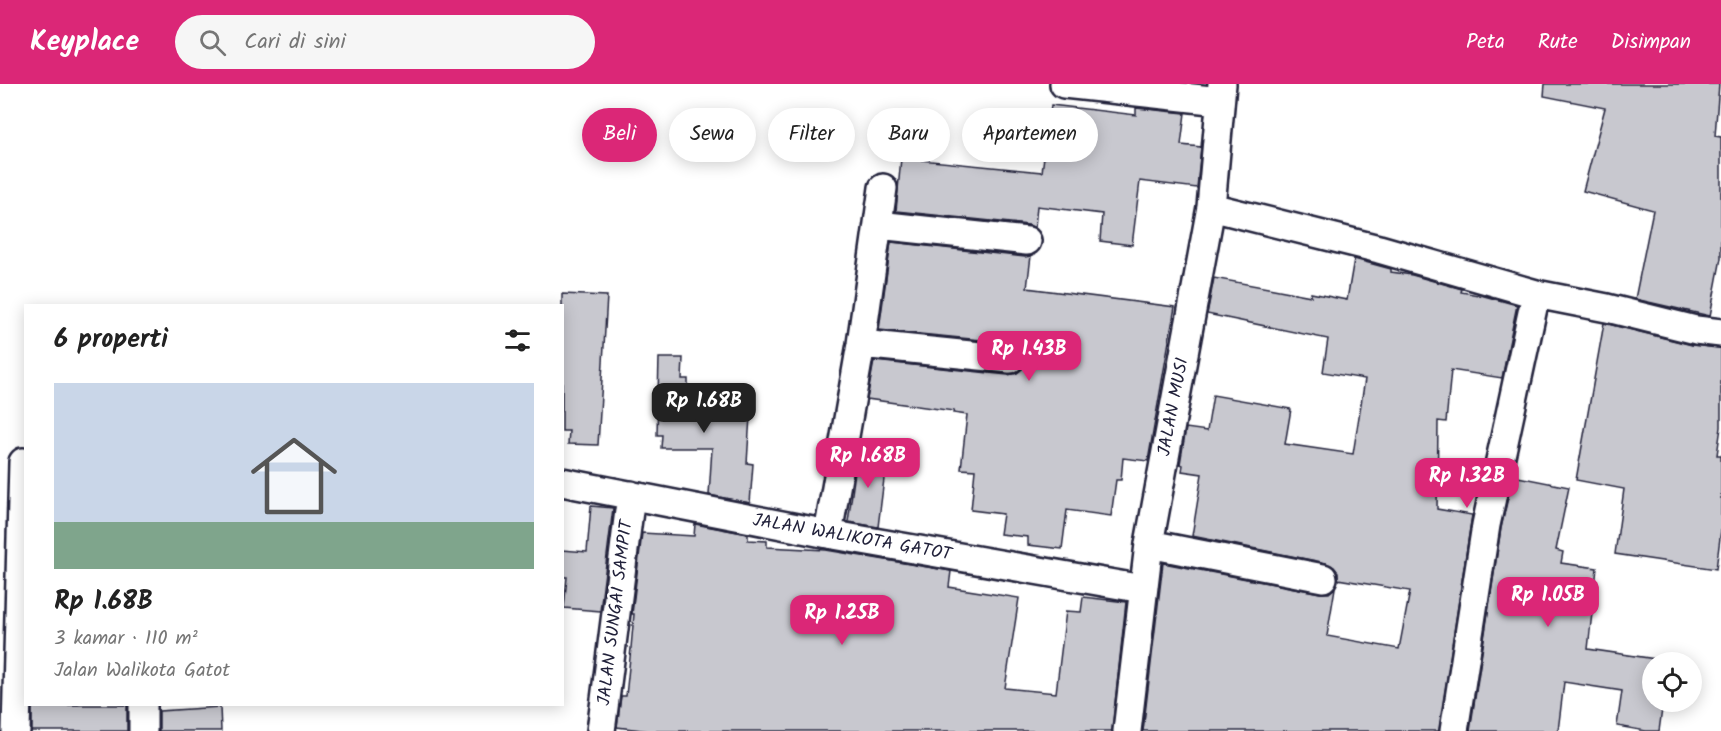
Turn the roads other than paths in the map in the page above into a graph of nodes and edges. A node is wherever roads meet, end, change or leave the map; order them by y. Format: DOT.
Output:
graph roads {
  1 [pos="1064,84"];
  2 [pos="1221,92"];
  3 [pos="883,188"];
  4 [pos="1211,207"];
  5 [pos="878,225"];
  6 [pos="1027,241"];
  7 [pos="1536,294"];
  8 [pos="1721,333"];
  9 [pos="861,344"];
  10 [pos="1010,359"];
  11 [pos="16,463"];
  12 [pos="564,482"];
  13 [pos="631,495"];
  14 [pos="828,534"];
  15 [pos="1149,544"];
  16 [pos="1323,578"];
  17 [pos="1143,590"];
  18 [pos="143,706"];
  19 [pos="16,731"];
  20 [pos="143,731"];
  21 [pos="600,731"];
  22 [pos="1127,731"];
  23 [pos="1454,731"];
  1 -- 2 [label="street"];
  2 -- 4 [label="street, JALAN MUSI"];
  3 -- 5 [label="street"];
  4 -- 7 [label="street"];
  4 -- 15 [label="street, JALAN MUSI"];
  5 -- 6 [label="street"];
  5 -- 9 [label="street"];
  7 -- 8 [label="street"];
  7 -- 23 [label="street"];
  9 -- 10 [label="street"];
  9 -- 14 [label="street"];
  11 -- 19 [label="street"];
  12 -- 13 [label="street, JALAN WALIKOTA GATOT"];
  13 -- 14 [label="street, JALAN WALIKOTA GATOT"];
  13 -- 21 [label="street, JALAN SUNGAI SAMPIT"];
  14 -- 17 [label="street, JALAN WALIKOTA GATOT"];
  15 -- 16 [label="street"];
  15 -- 17 [label="street, JALAN MUSI"];
  17 -- 22 [label="street, JALAN MUSI"];
  18 -- 20 [label="street"];
}
